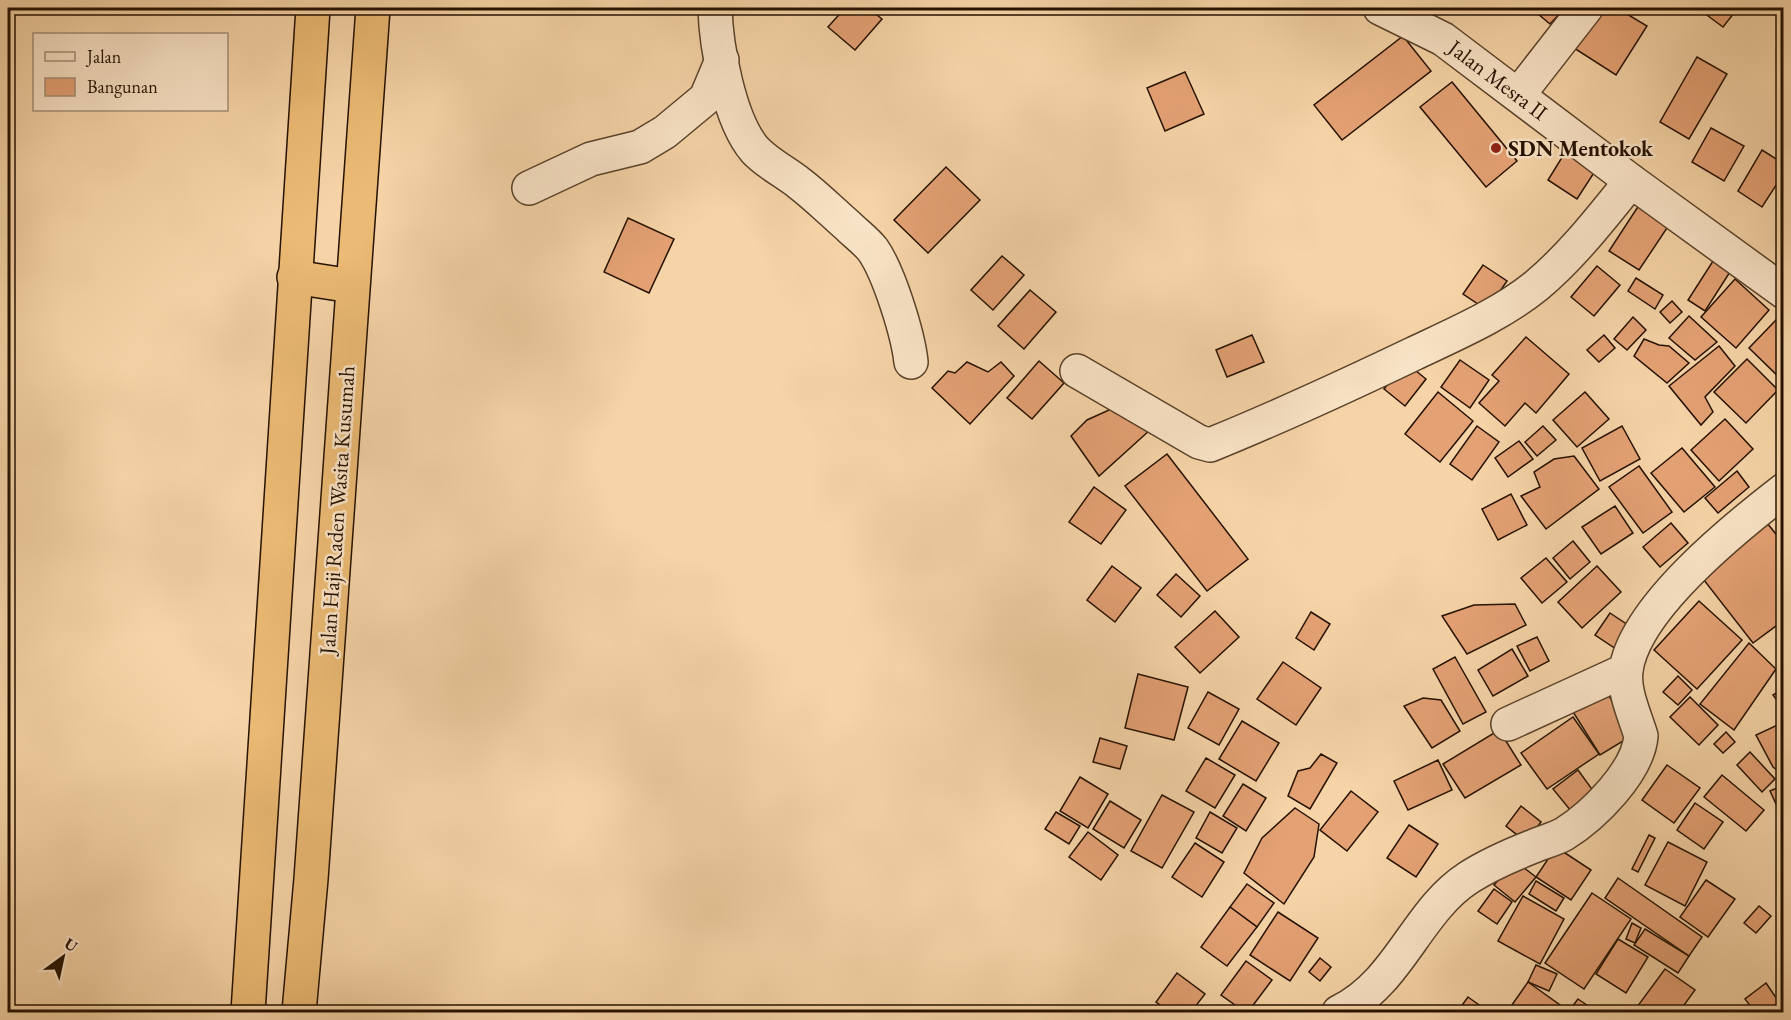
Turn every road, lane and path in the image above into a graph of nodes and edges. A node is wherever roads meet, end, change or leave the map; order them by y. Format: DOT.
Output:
graph roads {
  1 [pos="313,8"];
  2 [pos="373,8"];
  3 [pos="715,8"];
  4 [pos="1380,8"];
  5 [pos="1586,8"];
  6 [pos="722,60"];
  7 [pos="1519,94"];
  8 [pos="1631,181"];
  9 [pos="529,188"];
  10 [pos="294,277"];
  11 [pos="352,286"];
  12 [pos="1784,292"];
  13 [pos="911,362"];
  14 [pos="1077,371"];
  15 [pos="1784,490"];
  16 [pos="1626,670"];
  17 [pos="1508,724"];
  18 [pos="248,1012"];
  19 [pos="299,1012"];
  20 [pos="1339,1012"];
  1 -- 10 [label="highway"];
  2 -- 11 [label="highway, Jalan Haji Raden Wasita Kusumah"];
  3 -- 6 [label="street"];
  4 -- 7 [label="street, Jalan Mesra II"];
  5 -- 7 [label="street"];
  6 -- 9 [label="street"];
  6 -- 13 [label="street"];
  7 -- 8 [label="street, Jalan Mesra II"];
  8 -- 12 [label="street, Jalan Mesra II"];
  8 -- 14 [label="street"];
  10 -- 11 [label="highway"];
  10 -- 18 [label="highway"];
  11 -- 19 [label="highway, Jalan Haji Raden Wasita Kusumah"];
  15 -- 16 [label="street"];
  16 -- 17 [label="street"];
  16 -- 20 [label="street"];
}
